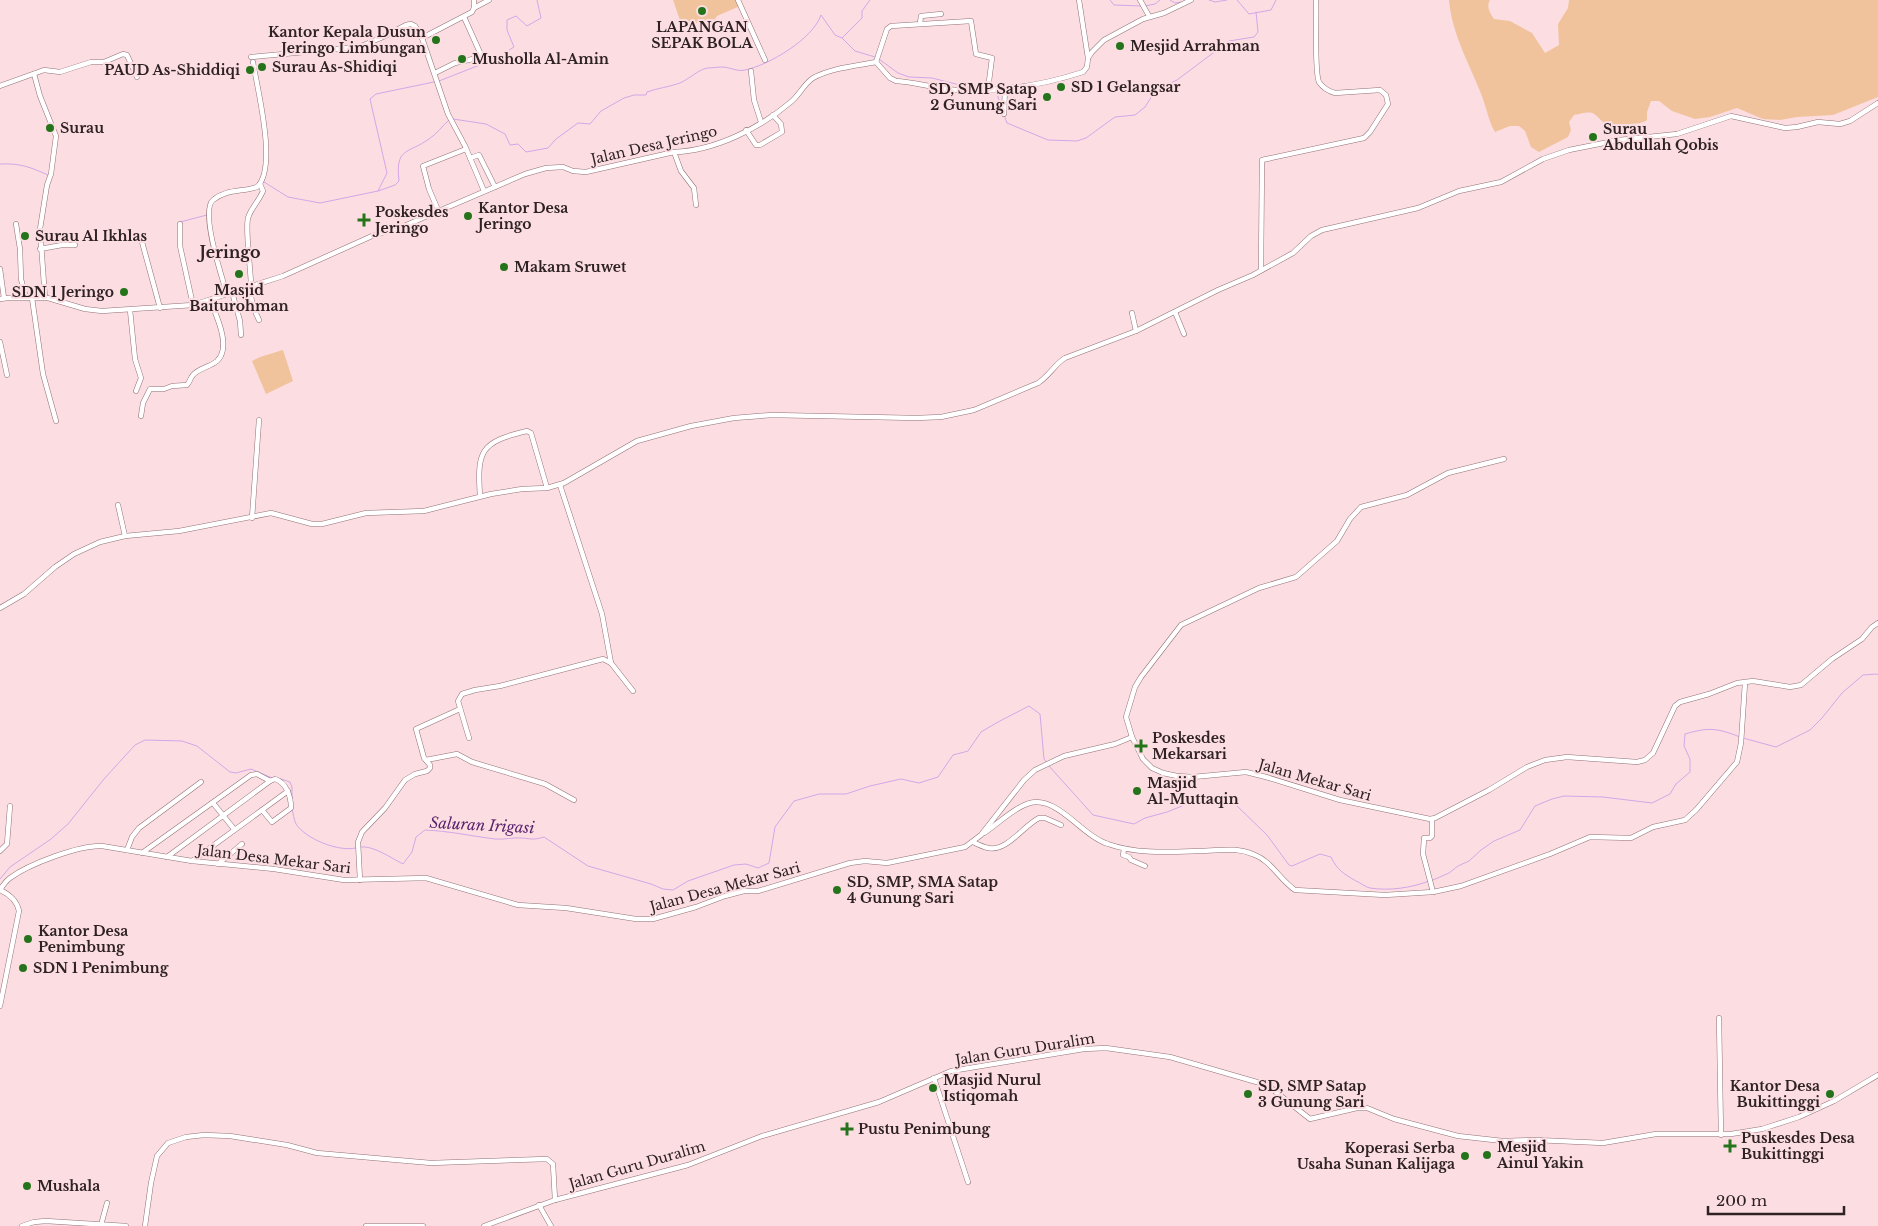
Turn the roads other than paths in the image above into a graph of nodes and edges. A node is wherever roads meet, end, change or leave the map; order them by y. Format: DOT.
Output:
graph roads {
  1 [pos="474,0"];
  2 [pos="489,0"];
  3 [pos="738,0"];
  4 [pos="1079,0"];
  5 [pos="1316,0"];
  6 [pos="1141,1"];
  7 [pos="1190,1"];
  8 [pos="474,8"];
  9 [pos="941,14"];
  10 [pos="1149,16"];
  11 [pos="464,17"];
  12 [pos="920,23"];
  13 [pos="422,38"];
  14 [pos="1088,58"];
  15 [pos="765,60"];
  16 [pos="876,62"];
  17 [pos="751,71"];
  18 [pos="435,73"];
  19 [pos="34,74"];
  20 [pos="137,77"];
  21 [pos="0,86"];
  22 [pos="989,87"];
  23 [pos="1005,88"];
  24 [pos="1878,103"];
  25 [pos="1004,114"];
  26 [pos="773,115"];
  27 [pos="761,122"];
  28 [pos="746,130"];
  29 [pos="466,149"];
  30 [pos="674,152"];
  31 [pos="470,158"];
  32 [pos="260,184"];
  33 [pos="495,187"];
  34 [pos="484,191"];
  35 [pos="696,205"];
  36 [pos="438,210"];
  37 [pos="16,224"];
  38 [pos="180,224"];
  39 [pos="142,242"];
  40 [pos="75,245"];
  41 [pos="40,249"];
  42 [pos="0,269"];
  43 [pos="1262,270"];
  44 [pos="250,286"];
  45 [pos="230,293"];
  46 [pos="26,298"];
  47 [pos="32,298"];
  48 [pos="45,298"];
  49 [pos="2,299"];
  50 [pos="210,300"];
  51 [pos="193,305"];
  52 [pos="160,308"];
  53 [pos="130,310"];
  54 [pos="1175,312"];
  55 [pos="1132,313"];
  56 [pos="259,320"];
  57 [pos="1136,331"];
  58 [pos="1184,334"];
  59 [pos="241,335"];
  60 [pos="0,342"];
  61 [pos="7,374"];
  62 [pos="136,390"];
  63 [pos="142,416"];
  64 [pos="56,420"];
  65 [pos="259,420"];
  66 [pos="1504,458"];
  67 [pos="560,485"];
  68 [pos="547,488"];
  69 [pos="480,496"];
  70 [pos="118,504"];
  71 [pos="252,518"];
  72 [pos="125,536"];
  73 [pos="0,608"];
  74 [pos="1878,623"];
  75 [pos="611,663"];
  76 [pos="1745,683"];
  77 [pos="633,691"];
  78 [pos="460,710"];
  79 [pos="1132,737"];
  80 [pos="469,738"];
  81 [pos="426,760"];
  82 [pos="270,781"];
  83 [pos="201,782"];
  84 [pos="288,791"];
  85 [pos="574,800"];
  86 [pos="213,803"];
  87 [pos="10,806"];
  88 [pos="262,810"];
  89 [pos="224,816"];
  90 [pos="1432,819"];
  91 [pos="1060,825"];
  92 [pos="234,830"];
  93 [pos="981,835"];
  94 [pos="973,842"];
  95 [pos="242,844"];
  96 [pos="1124,849"];
  97 [pos="127,850"];
  98 [pos="0,851"];
  99 [pos="142,853"];
  100 [pos="167,857"];
  101 [pos="192,861"];
  102 [pos="218,864"];
  103 [pos="1145,866"];
  104 [pos="360,880"];
  105 [pos="0,890"];
  106 [pos="1433,892"];
  107 [pos="0,1006"];
  108 [pos="1719,1018"];
  109 [pos="1878,1075"];
  110 [pos="934,1078"];
  111 [pos="1722,1135"];
  112 [pos="968,1182"];
  113 [pos="555,1200"];
  114 [pos="107,1203"];
  115 [pos="539,1206"];
  116 [pos="101,1224"];
  117 [pos="22,1226"];
  118 [pos="126,1226"];
  119 [pos="145,1226"];
  120 [pos="366,1226"];
  121 [pos="423,1226"];
  122 [pos="484,1226"];
  123 [pos="551,1226"];
  1 -- 8 [label="street"];
  2 -- 8 [label="street"];
  3 -- 15 [label="street"];
  4 -- 14 [label="street"];
  5 -- 43 [label="street"];
  6 -- 10 [label="street"];
  7 -- 10 [label="street"];
  8 -- 11 [label="street"];
  9 -- 12 [label="street"];
  10 -- 14 [label="street"];
  11 -- 13 [label="street"];
  11 -- 18 [label="street"];
  12 -- 16 [label="street"];
  12 -- 22 [label="street"];
  13 -- 18 [label="street"];
  13 -- 32 [label="street"];
  14 -- 23 [label="street"];
  16 -- 22 [label="street"];
  16 -- 26 [label="street, Jalan Desa Jeringo"];
  17 -- 27 [label="street"];
  18 -- 29 [label="street"];
  19 -- 20 [label="street"];
  19 -- 21 [label="street"];
  19 -- 41 [label="street"];
  22 -- 23 [label="street"];
  23 -- 25 [label="street"];
  24 -- 43 [label="street"];
  26 -- 27 [label="street, Jalan Desa Jeringo"];
  26 -- 28 [label="street"];
  27 -- 28 [label="street, Jalan Desa Jeringo"];
  28 -- 30 [label="street, Jalan Desa Jeringo"];
  29 -- 31 [label="street"];
  29 -- 36 [label="street"];
  30 -- 33 [label="street, Jalan Desa Jeringo"];
  30 -- 35 [label="street"];
  31 -- 33 [label="street"];
  31 -- 34 [label="street"];
  32 -- 44 [label="street"];
  32 -- 45 [label="street"];
  33 -- 34 [label="street, Jalan Desa Jeringo"];
  34 -- 36 [label="street, Jalan Desa Jeringo"];
  36 -- 44 [label="street, Jalan Desa Jeringo"];
  37 -- 46 [label="street"];
  38 -- 51 [label="street"];
  39 -- 52 [label="street"];
  40 -- 41 [label="street"];
  41 -- 48 [label="street"];
  42 -- 49 [label="street"];
  43 -- 54 [label="street"];
  44 -- 45 [label="street, Jalan Desa Jeringo"];
  44 -- 56 [label="street"];
  45 -- 50 [label="street, Jalan Desa Jeringo"];
  45 -- 59 [label="street"];
  46 -- 47 [label="street, Jalan Desa Jeringo"];
  46 -- 49 [label="street, Jalan Desa Jeringo"];
  47 -- 48 [label="street, Jalan Desa Jeringo"];
  47 -- 64 [label="street"];
  48 -- 53 [label="street, Jalan Desa Jeringo"];
  50 -- 51 [label="street, Jalan Desa Jeringo"];
  50 -- 63 [label="street"];
  51 -- 52 [label="street, Jalan Desa Jeringo"];
  52 -- 53 [label="street, Jalan Desa Jeringo"];
  53 -- 62 [label="street"];
  54 -- 57 [label="street"];
  54 -- 58 [label="street"];
  55 -- 57 [label="street"];
  57 -- 67 [label="street"];
  60 -- 61 [label="street"];
  65 -- 71 [label="street"];
  66 -- 79 [label="street, Jalan Mekar Sari"];
  67 -- 68 [label="street"];
  67 -- 75 [label="street"];
  68 -- 69 [label="street"];
  68 -- 69 [label="street"];
  69 -- 71 [label="street"];
  70 -- 72 [label="street"];
  71 -- 72 [label="street"];
  72 -- 73 [label="street"];
  74 -- 76 [label="street"];
  75 -- 77 [label="street"];
  75 -- 78 [label="street"];
  76 -- 90 [label="street"];
  76 -- 106 [label="street"];
  78 -- 80 [label="street"];
  78 -- 81 [label="street"];
  79 -- 90 [label="street, Jalan Mekar Sari"];
  79 -- 93 [label="street, Jalan Desa Mekar Sari"];
  81 -- 85 [label="street"];
  81 -- 104 [label="street"];
  82 -- 84 [label="street"];
  82 -- 86 [label="street"];
  82 -- 89 [label="street"];
  83 -- 97 [label="street"];
  84 -- 88 [label="street"];
  84 -- 88 [label="street"];
  86 -- 89 [label="street"];
  86 -- 99 [label="street"];
  87 -- 98 [label="street"];
  88 -- 92 [label="street"];
  89 -- 92 [label="street"];
  89 -- 100 [label="street"];
  90 -- 106 [label="street"];
  91 -- 94 [label="street"];
  92 -- 101 [label="street"];
  93 -- 94 [label="street, Jalan Desa Mekar Sari"];
  93 -- 96 [label="street"];
  94 -- 104 [label="street, Jalan Desa Mekar Sari"];
  95 -- 102 [label="street"];
  96 -- 103 [label="street"];
  96 -- 106 [label="street"];
  97 -- 99 [label="street, Jalan Desa Mekar Sari"];
  97 -- 105 [label="street, Jalan Desa Mekar Sari"];
  99 -- 100 [label="street, Jalan Desa Mekar Sari"];
  100 -- 101 [label="street, Jalan Desa Mekar Sari"];
  101 -- 102 [label="street, Jalan Desa Mekar Sari"];
  102 -- 104 [label="street, Jalan Desa Mekar Sari"];
  105 -- 107 [label="street"];
  108 -- 111 [label="street"];
  109 -- 111 [label="street, Jalan Guru Duralim"];
  110 -- 111 [label="street, Jalan Guru Duralim"];
  110 -- 112 [label="street"];
  110 -- 113 [label="street, Jalan Guru Duralim"];
  113 -- 115 [label="street, Jalan Guru Duralim"];
  113 -- 119 [label="street"];
  114 -- 116 [label="street"];
  115 -- 122 [label="street, Jalan Guru Duralim"];
  115 -- 123 [label="street"];
  116 -- 117 [label="street"];
  116 -- 118 [label="street"];
  120 -- 121 [label="street"];
}
